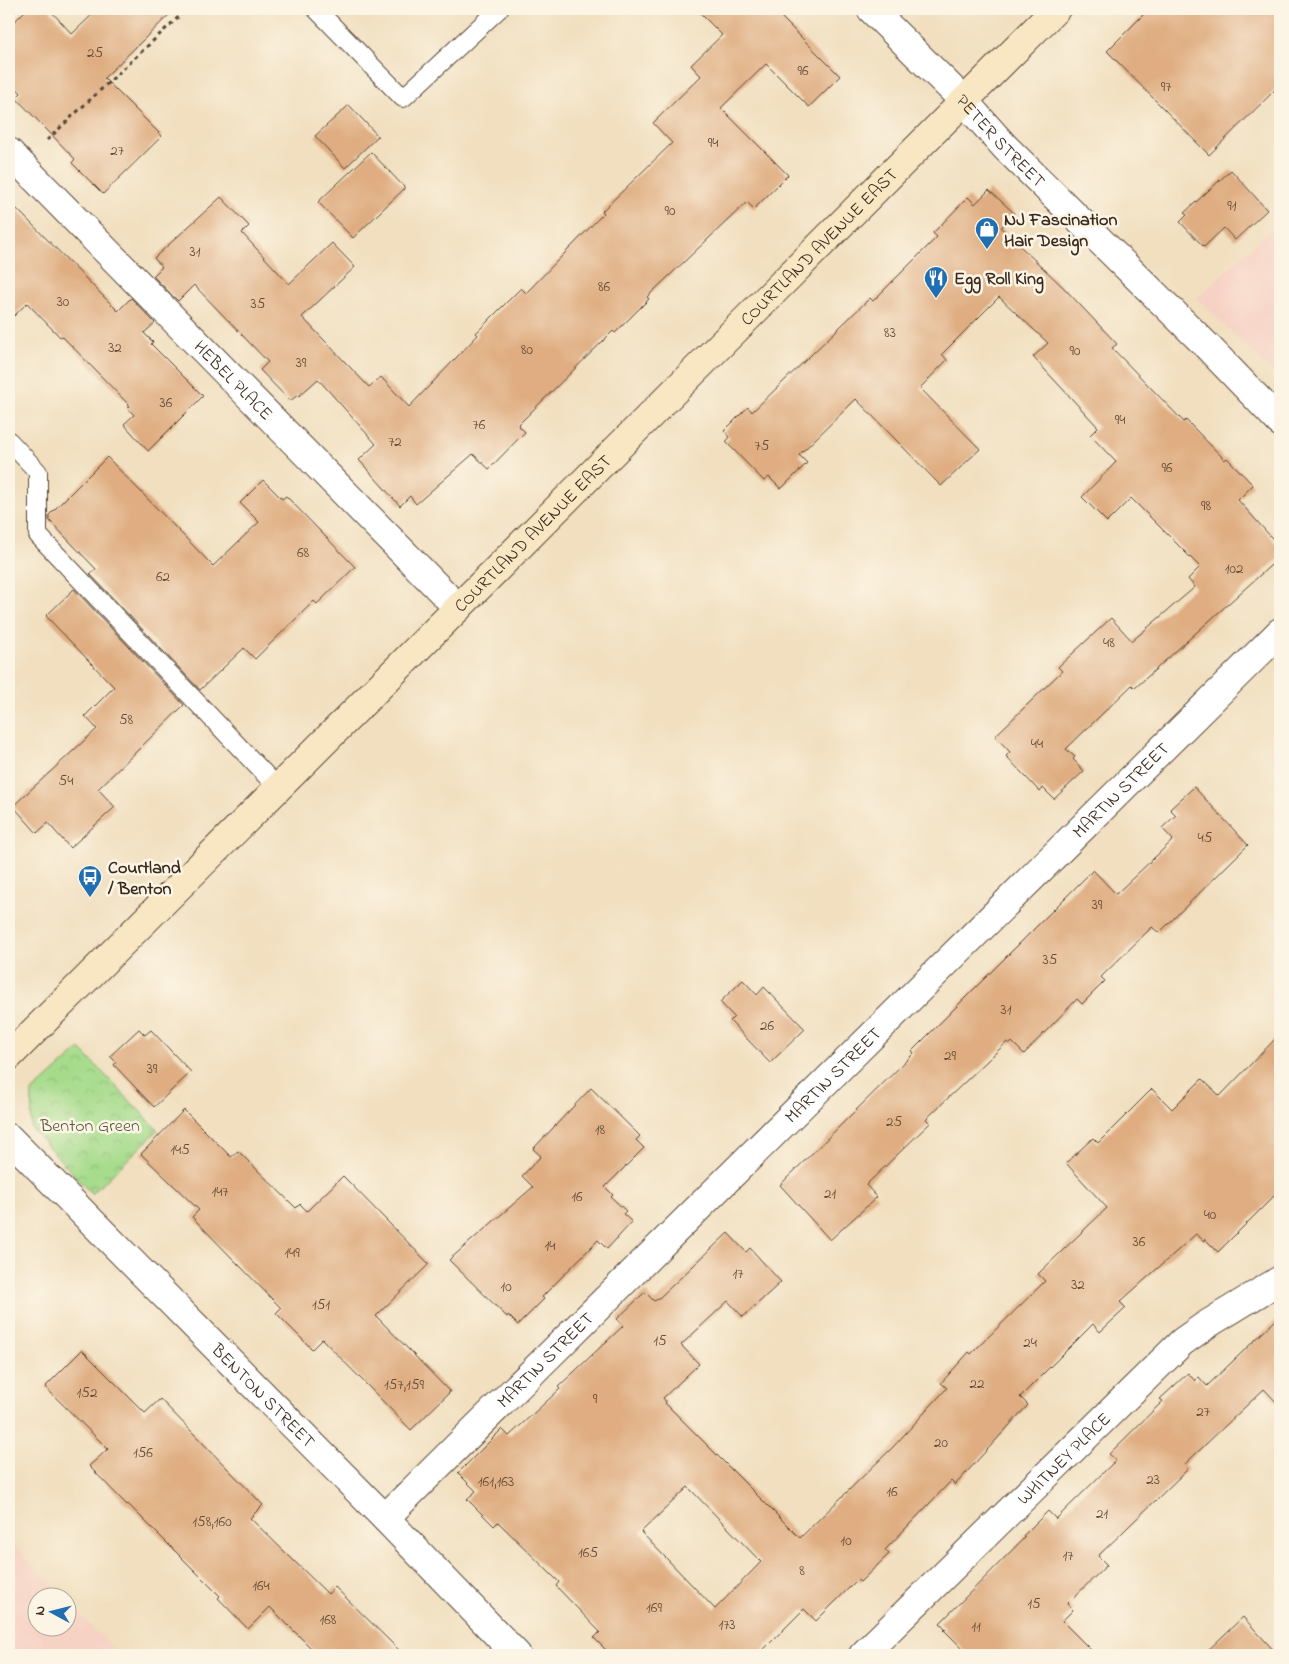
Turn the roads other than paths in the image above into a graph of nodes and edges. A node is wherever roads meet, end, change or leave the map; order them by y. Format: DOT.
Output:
graph roads {
  1 [pos="316,9"];
  2 [pos="499,9"];
  3 [pos="871,9"];
  4 [pos="1056,9"];
  5 [pos="963,100"];
  6 [pos="15,159"];
  7 [pos="1280,422"];
  8 [pos="9,441"];
  9 [pos="458,608"];
  10 [pos="1280,632"];
  11 [pos="278,788"];
  12 [pos="9,1056"];
  13 [pos="9,1138"];
  14 [pos="1280,1280"];
  15 [pos="385,1518"];
  16 [pos="517,1655"];
  17 [pos="863,1655"];
  1 -- 2 [label="lane"];
  3 -- 5 [label="street, PETER STREET"];
  4 -- 5 [label="main road, COURTLAND AVENUE EAST"];
  5 -- 7 [label="street, PETER STREET"];
  5 -- 9 [label="main road, COURTLAND AVENUE EAST"];
  6 -- 9 [label="street, HEBEL PLACE"];
  8 -- 11 [label="lane"];
  9 -- 11 [label="main road, COURTLAND AVENUE EAST"];
  10 -- 15 [label="street, MARTIN STREET"];
  11 -- 12 [label="main road, COURTLAND AVENUE EAST"];
  13 -- 15 [label="street, BENTON STREET"];
  14 -- 17 [label="street, WHITNEY PLACE"];
  15 -- 16 [label="street, BENTON STREET"];
}
